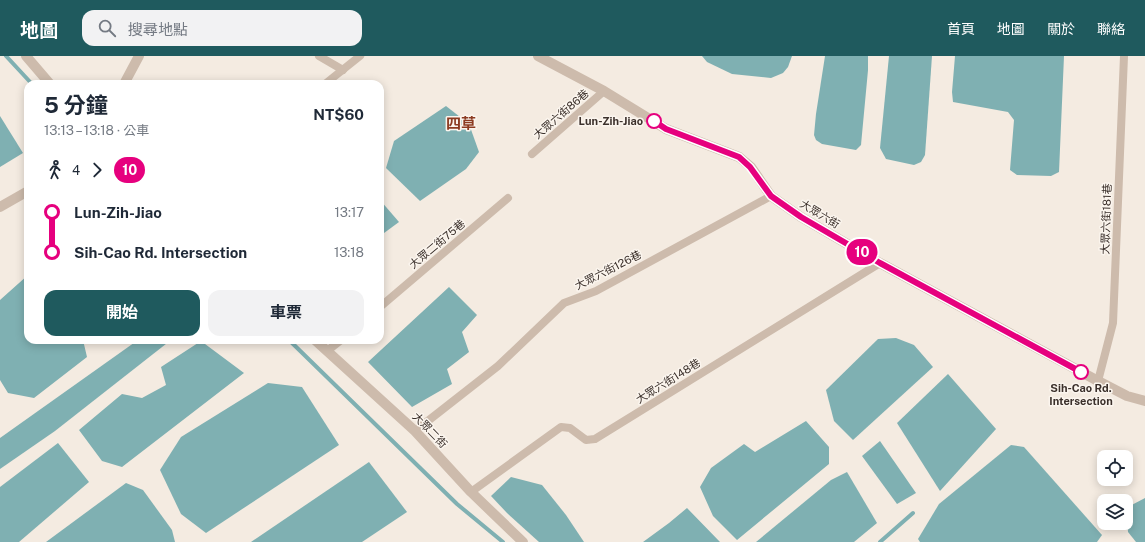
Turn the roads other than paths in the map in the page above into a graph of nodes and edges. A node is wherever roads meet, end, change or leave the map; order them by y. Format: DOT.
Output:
graph roads {
  1 [pos="26,56"];
  2 [pos="139,56"];
  3 [pos="319,56"];
  4 [pos="360,56"];
  5 [pos="538,56"];
  6 [pos="1124,56"];
  7 [pos="343,70"];
  8 [pos="47,80"];
  9 [pos="126,80"];
  10 [pos="331,80"];
  11 [pos="604,91"];
  12 [pos="532,154"];
  13 [pos="24,193"];
  14 [pos="771,196"];
  15 [pos="508,198"];
  16 [pos="0,207"];
  17 [pos="880,263"];
  18 [pos="384,304"];
  19 [pos="319,344"];
  20 [pos="336,344"];
  21 [pos="327,351"];
  22 [pos="1098,381"];
  23 [pos="1145,400"];
  24 [pos="415,430"];
  25 [pos="471,492"];
  26 [pos="523,542"];
  1 -- 8 [label="street"];
  2 -- 9 [label="street"];
  3 -- 7 [label="lane"];
  4 -- 7 [label="lane"];
  5 -- 11 [label="street, 大眾六街"];
  6 -- 22 [label="lane, 大眾六街181巷"];
  7 -- 10 [label="lane"];
  11 -- 12 [label="lane, 大眾六街86巷"];
  11 -- 14 [label="street, 大眾六街"];
  13 -- 16 [label="street"];
  14 -- 17 [label="street, 大眾六街"];
  14 -- 24 [label="lane, 大眾六街126巷"];
  15 -- 18 [label="lane, 大眾二街75巷"];
  17 -- 22 [label="street, 大眾六街"];
  17 -- 25 [label="lane, 大眾六街148巷"];
  19 -- 21 [label="street, 大眾二街"];
  20 -- 21 [label="lane"];
  21 -- 24 [label="street, 大眾二街"];
  22 -- 23 [label="street, 大眾六街"];
  24 -- 25 [label="street, 大眾二街"];
  25 -- 26 [label="street, 大眾二街"];
}
